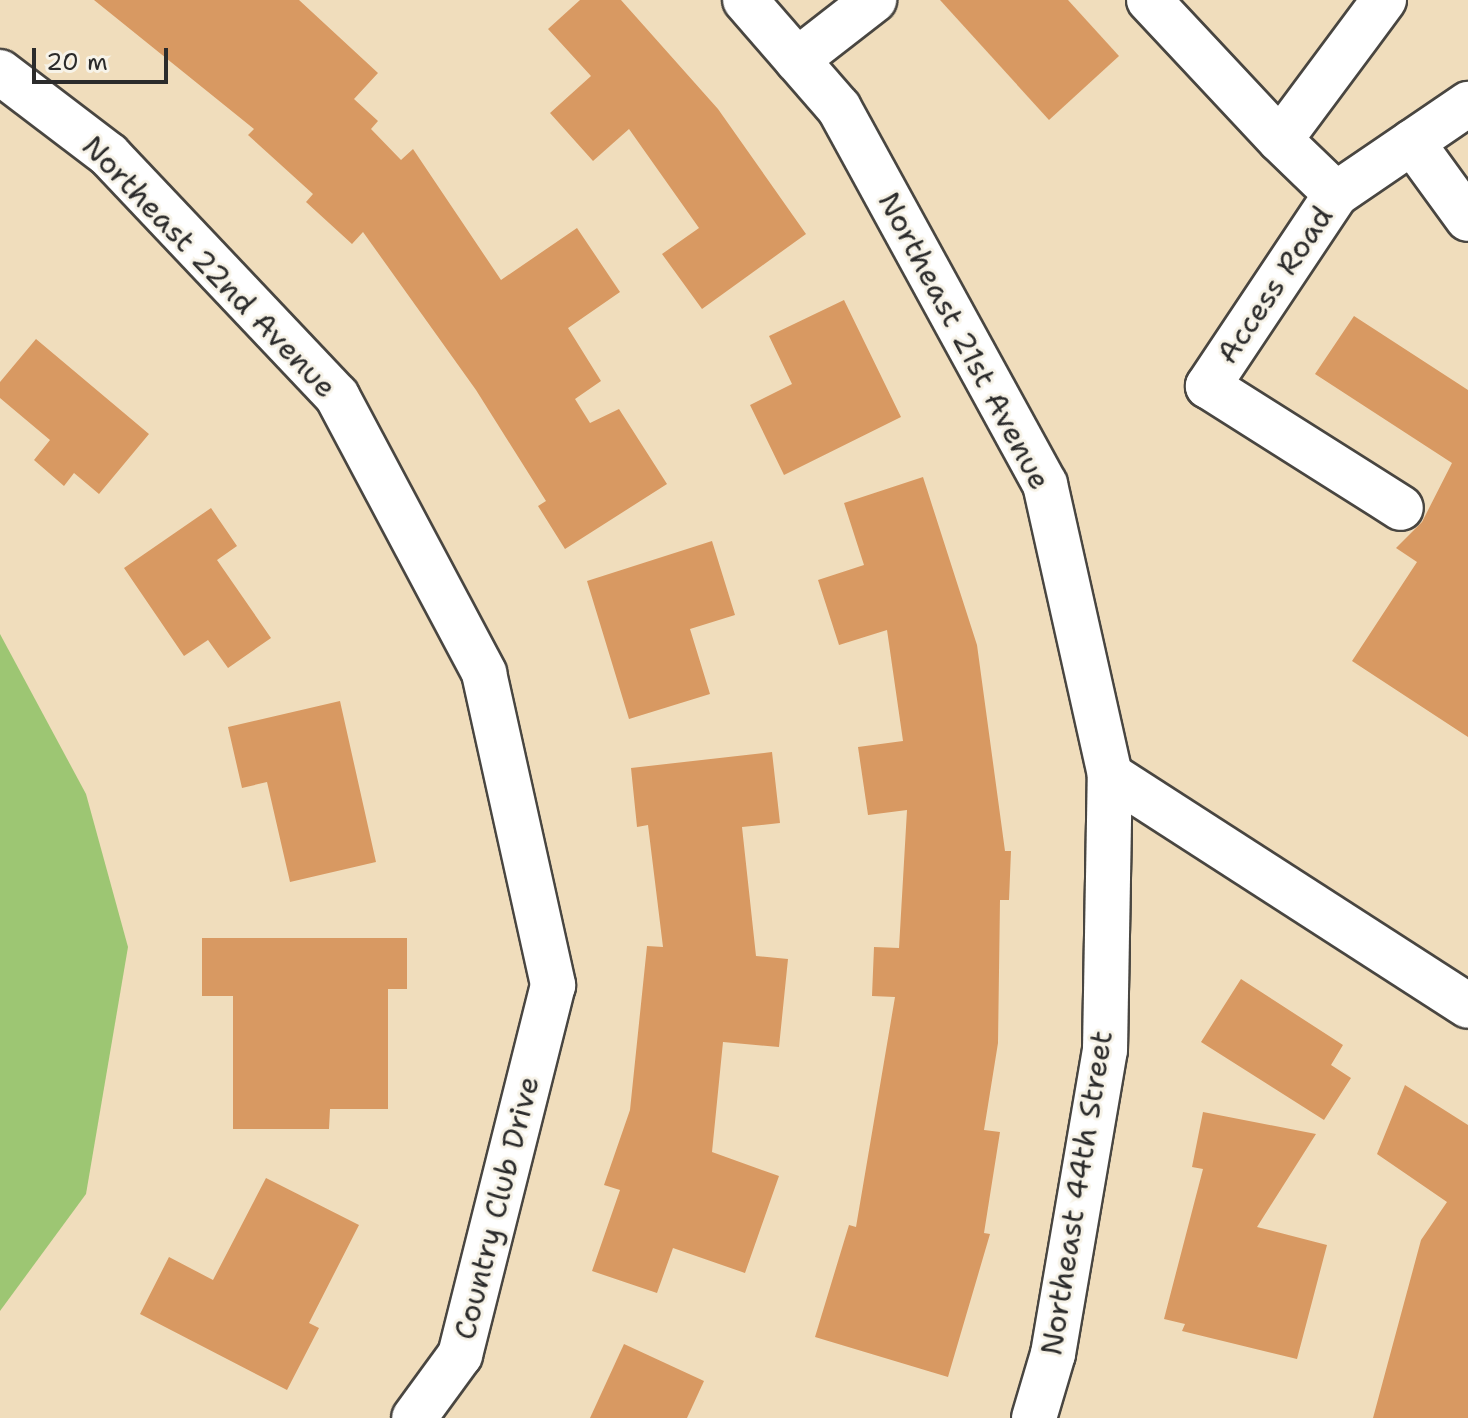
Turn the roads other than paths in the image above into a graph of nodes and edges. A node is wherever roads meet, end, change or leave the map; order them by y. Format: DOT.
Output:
graph roads {
  1 [pos="745,0"];
  2 [pos="874,0"];
  3 [pos="1149,0"];
  4 [pos="1384,0"];
  5 [pos="797,60"];
  6 [pos="0,72"];
  7 [pos="1468,104"];
  8 [pos="1280,140"];
  9 [pos="1412,142"];
  10 [pos="1336,194"];
  11 [pos="1464,209"];
  12 [pos="1401,508"];
  13 [pos="1110,775"];
  14 [pos="553,985"];
  15 [pos="1468,1006"];
  16 [pos="414,1418"];
  17 [pos="1034,1418"];
  1 -- 5 [label="street, Northeast 21st Avenue"];
  2 -- 5 [label="street"];
  3 -- 8 [label="street, Access Road"];
  4 -- 8 [label="street"];
  5 -- 13 [label="street, Northeast 21st Avenue"];
  6 -- 14 [label="street, Northeast 22nd Avenue"];
  7 -- 9 [label="street"];
  8 -- 10 [label="street, Access Road"];
  9 -- 10 [label="street"];
  9 -- 11 [label="street"];
  10 -- 12 [label="street, Access Road"];
  13 -- 15 [label="street"];
  13 -- 17 [label="street, Northeast 44th Street"];
  14 -- 16 [label="street, Country Club Drive"];
}
